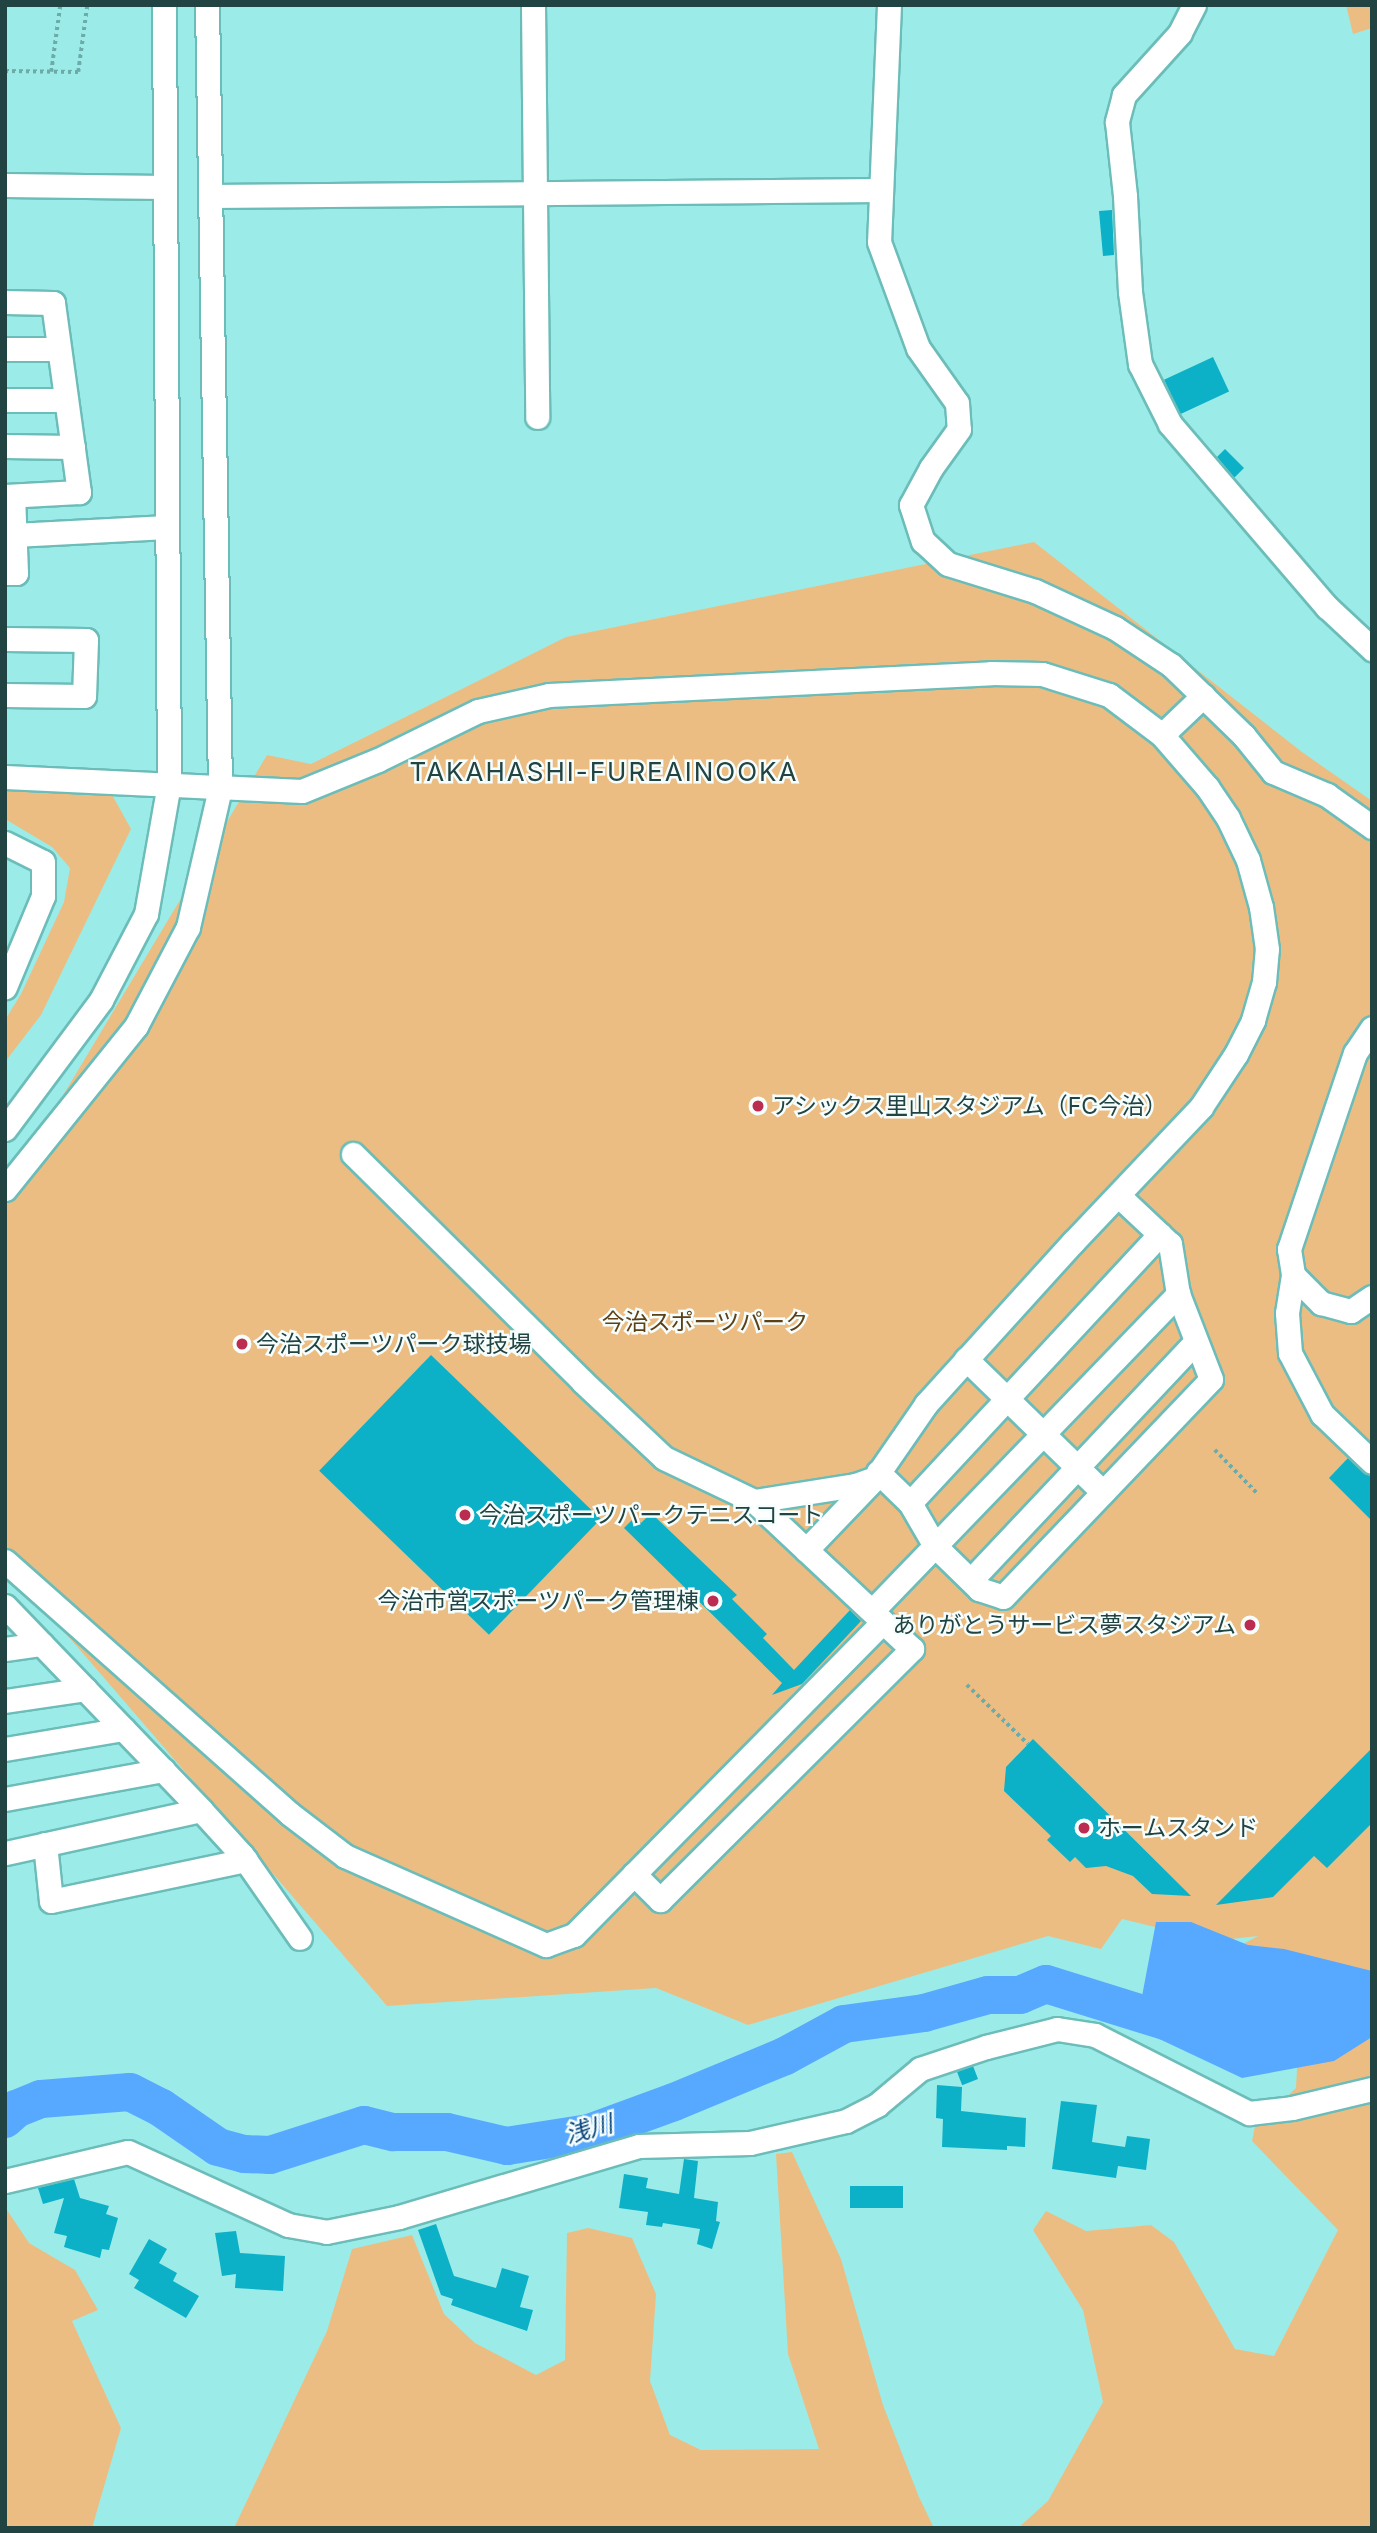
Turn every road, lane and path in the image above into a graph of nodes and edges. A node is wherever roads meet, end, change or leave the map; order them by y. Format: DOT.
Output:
graph roads {
  1 [pos="60,5"];
  2 [pos="87,5"];
  3 [pos="164,5"];
  4 [pos="207,5"];
  5 [pos="533,5"];
  6 [pos="889,5"];
  7 [pos="1194,5"];
  8 [pos="5,71"];
  9 [pos="51,72"];
  10 [pos="5,185"];
  11 [pos="165,187"];
  12 [pos="880,190"];
  13 [pos="535,193"];
  14 [pos="210,196"];
  15 [pos="5,302"];
  16 [pos="5,349"];
  17 [pos="59,349"];
  18 [pos="5,400"];
  19 [pos="66,400"];
  20 [pos="537,417"];
  21 [pos="5,446"];
  22 [pos="73,447"];
  23 [pos="9,496"];
  24 [pos="167,527"];
  25 [pos="11,540"];
  26 [pos="5,573"];
  27 [pos="5,639"];
  28 [pos="1372,649"];
  29 [pos="5,695"];
  30 [pos="1203,696"];
  31 [pos="1161,735"];
  32 [pos="5,777"];
  33 [pos="169,783"];
  34 [pos="220,788"];
  35 [pos="1372,827"];
  36 [pos="5,843"];
  37 [pos="5,986"];
  38 [pos="1372,1028"];
  39 [pos="5,1129"];
  40 [pos="353,1154"];
  41 [pos="5,1189"];
  42 [pos="1118,1195"];
  43 [pos="1160,1234"];
  44 [pos="1293,1275"];
  45 [pos="1178,1294"];
  46 [pos="1372,1297"];
  47 [pos="1196,1341"];
  48 [pos="966,1359"];
  49 [pos="1007,1398"];
  50 [pos="1043,1433"];
  51 [pos="1215,1450"];
  52 [pos="1372,1462"];
  53 [pos="1078,1466"];
  54 [pos="877,1475"];
  55 [pos="1103,1492"];
  56 [pos="1258,1494"];
  57 [pos="754,1501"];
  58 [pos="910,1503"];
  59 [pos="935,1546"];
  60 [pos="806,1550"];
  61 [pos="5,1561"];
  62 [pos="971,1580"];
  63 [pos="5,1605"];
  64 [pos="878,1617"];
  65 [pos="41,1644"];
  66 [pos="5,1648"];
  67 [pos="967,1685"];
  68 [pos="85,1689"];
  69 [pos="5,1701"];
  70 [pos="123,1729"];
  71 [pos="1028,1744"];
  72 [pos="5,1749"];
  73 [pos="163,1770"];
  74 [pos="5,1799"];
  75 [pos="201,1810"];
  76 [pos="45,1844"];
  77 [pos="5,1853"];
  78 [pos="246,1860"];
  79 [pos="634,1874"];
  80 [pos="300,1938"];
  81 [pos="1372,2089"];
  82 [pos="5,2181"];
  1 -- 9 [label="path"];
  2 -- 9 [label="path"];
  3 -- 11 [label="street"];
  4 -- 14 [label="street"];
  5 -- 13 [label="street"];
  6 -- 12 [label="street"];
  7 -- 28 [label="street"];
  8 -- 9 [label="path"];
  10 -- 11 [label="street"];
  11 -- 24 [label="street"];
  12 -- 13 [label="street"];
  12 -- 30 [label="street"];
  13 -- 14 [label="street"];
  13 -- 20 [label="street"];
  14 -- 34 [label="street"];
  15 -- 17 [label="street"];
  16 -- 17 [label="street"];
  17 -- 19 [label="street"];
  18 -- 19 [label="street"];
  19 -- 22 [label="street"];
  21 -- 22 [label="street"];
  22 -- 23 [label="street"];
  23 -- 25 [label="street"];
  24 -- 25 [label="street"];
  24 -- 33 [label="street"];
  25 -- 26 [label="street"];
  27 -- 29 [label="street"];
  30 -- 31 [label="street"];
  30 -- 35 [label="street"];
  31 -- 34 [label="street"];
  31 -- 42 [label="street"];
  32 -- 33 [label="street"];
  33 -- 34 [label="street"];
  33 -- 39 [label="street"];
  34 -- 41 [label="street"];
  36 -- 37 [label="street"];
  38 -- 44 [label="street"];
  40 -- 57 [label="street"];
  42 -- 43 [label="street"];
  42 -- 48 [label="street"];
  43 -- 45 [label="street"];
  43 -- 49 [label="street"];
  44 -- 46 [label="street"];
  44 -- 52 [label="street"];
  45 -- 47 [label="street"];
  45 -- 50 [label="street"];
  47 -- 53 [label="street"];
  47 -- 55 [label="street"];
  48 -- 49 [label="street"];
  48 -- 54 [label="street"];
  49 -- 50 [label="street"];
  49 -- 58 [label="street"];
  50 -- 53 [label="street"];
  50 -- 59 [label="street"];
  51 -- 56 [label="path"];
  53 -- 55 [label="street"];
  53 -- 62 [label="street"];
  54 -- 57 [label="street"];
  54 -- 58 [label="street"];
  54 -- 60 [label="street"];
  55 -- 62 [label="street"];
  57 -- 60 [label="street"];
  58 -- 59 [label="street"];
  59 -- 62 [label="street"];
  59 -- 64 [label="street"];
  60 -- 64 [label="street"];
  61 -- 79 [label="street"];
  63 -- 65 [label="street"];
  64 -- 79 [label="street"];
  64 -- 79 [label="street"];
  65 -- 66 [label="street"];
  65 -- 68 [label="street"];
  67 -- 71 [label="path"];
  68 -- 69 [label="street"];
  68 -- 70 [label="street"];
  70 -- 72 [label="street"];
  70 -- 73 [label="street"];
  73 -- 74 [label="street"];
  73 -- 75 [label="street"];
  75 -- 76 [label="street"];
  75 -- 78 [label="street"];
  76 -- 77 [label="street"];
  76 -- 78 [label="street"];
  78 -- 80 [label="street"];
  81 -- 82 [label="street"];
}
